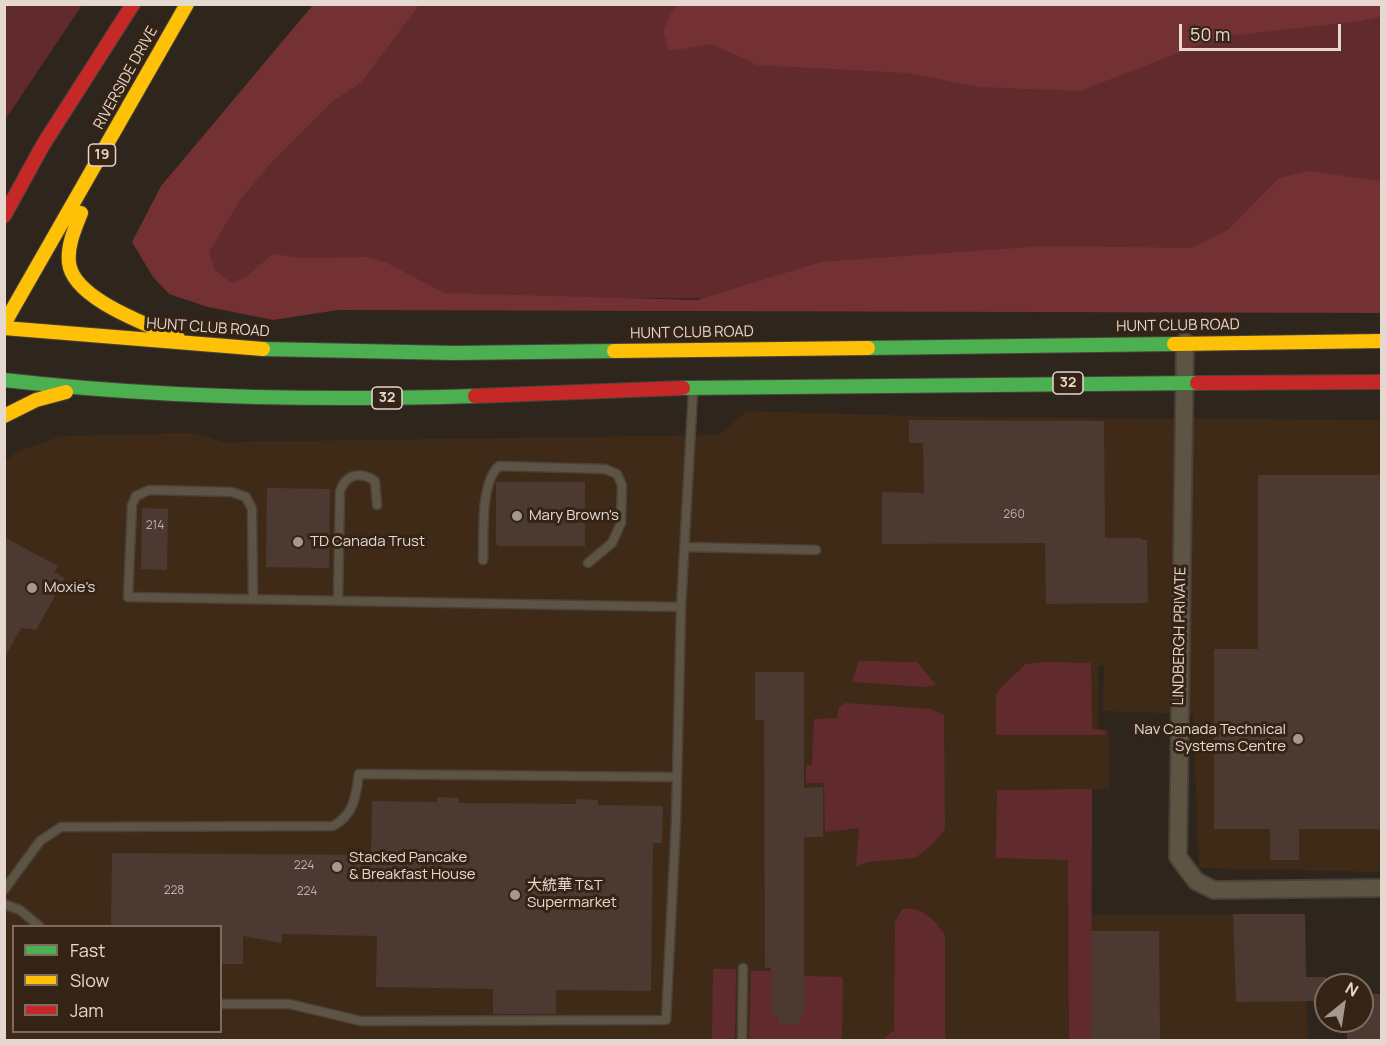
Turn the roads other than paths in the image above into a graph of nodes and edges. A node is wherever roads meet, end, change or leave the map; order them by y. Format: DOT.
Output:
graph roads {
  1 [pos="133,4"];
  2 [pos="187,4"];
  3 [pos="43,145"];
  4 [pos="103,154"];
  5 [pos="4,191"];
  6 [pos="4,216"];
  7 [pos="4,326"];
  8 [pos="1382,341"];
  9 [pos="1185,342"];
  10 [pos="192,345"];
  11 [pos="691,350"];
  12 [pos="4,380"];
  13 [pos="1382,382"];
  14 [pos="1185,383"];
  15 [pos="81,388"];
  16 [pos="693,388"];
  17 [pos="4,416"];
  18 [pos="377,505"];
  19 [pos="685,547"];
  20 [pos="816,550"];
  21 [pos="483,560"];
  22 [pos="588,563"];
  23 [pos="253,599"];
  24 [pos="338,600"];
  25 [pos="681,607"];
  26 [pos="677,777"];
  27 [pos="1382,888"];
  28 [pos="4,890"];
  29 [pos="4,903"];
  30 [pos="37,925"];
  31 [pos="743,968"];
  32 [pos="222,1004"];
  33 [pos="742,1041"];
  1 -- 3 [label="main road, RIVERSIDE DRIVE"];
  2 -- 4 [label="main road, RIVERSIDE DRIVE / 19"];
  3 -- 5 [label="main road"];
  3 -- 6 [label="main road, RIVERSIDE DRIVE"];
  4 -- 7 [label="main road, RIVERSIDE DRIVE / 19"];
  4 -- 10 [label="main road"];
  7 -- 10 [label="main road, HUNT CLUB ROAD"];
  8 -- 9 [label="main road, HUNT CLUB ROAD"];
  9 -- 11 [label="main road, HUNT CLUB ROAD"];
  9 -- 14 [label="street, LINDBERGH PRIVATE"];
  10 -- 11 [label="main road, HUNT CLUB ROAD"];
  11 -- 16 [label="main road"];
  12 -- 15 [label="main road, 32"];
  13 -- 14 [label="main road, 32"];
  14 -- 16 [label="main road, 32"];
  14 -- 27 [label="street, LINDBERGH PRIVATE"];
  15 -- 16 [label="main road, 32"];
  15 -- 17 [label="main road"];
  16 -- 19 [label="lane"];
  18 -- 24 [label="lane"];
  19 -- 20 [label="lane"];
  19 -- 25 [label="lane"];
  21 -- 22 [label="lane"];
  23 -- 23 [label="lane"];
  23 -- 24 [label="lane"];
  24 -- 25 [label="lane"];
  25 -- 26 [label="lane"];
  26 -- 28 [label="lane"];
  26 -- 32 [label="lane"];
  29 -- 30 [label="lane"];
  31 -- 33 [label="lane"];
}
